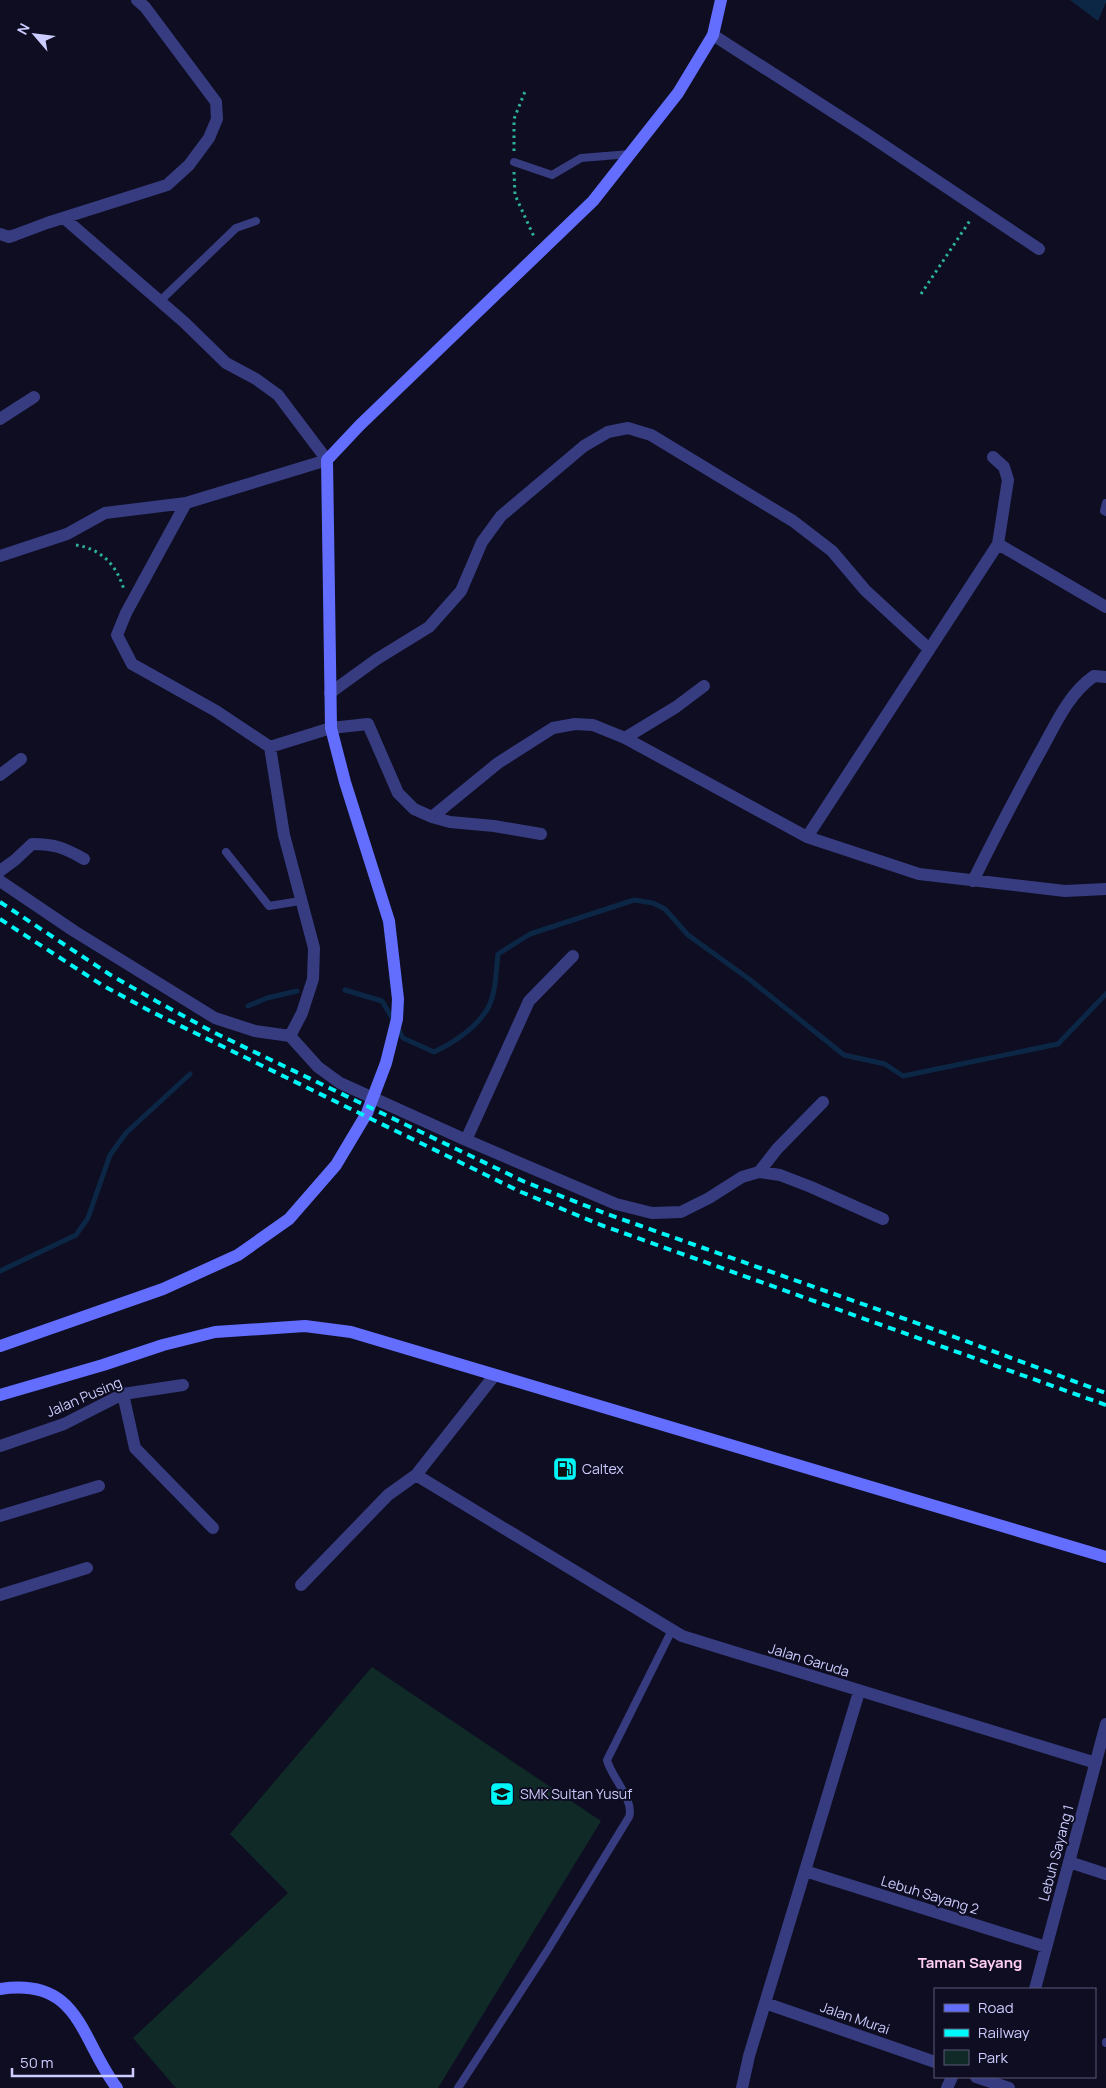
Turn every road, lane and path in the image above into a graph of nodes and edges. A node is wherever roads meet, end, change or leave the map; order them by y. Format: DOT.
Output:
graph roads {
  1 [pos="137,0"];
  2 [pos="721,0"];
  3 [pos="713,35"];
  4 [pos="630,154"];
  5 [pos="514,162"];
  6 [pos="978,208"];
  7 [pos="64,218"];
  8 [pos="256,220"];
  9 [pos="0,234"];
  10 [pos="1039,249"];
  11 [pos="921,294"];
  12 [pos="160,301"];
  13 [pos="34,397"];
  14 [pos="0,419"];
  15 [pos="993,457"];
  16 [pos="327,460"];
  17 [pos="186,503"];
  18 [pos="1106,503"];
  19 [pos="1106,512"];
  20 [pos="74,544"];
  21 [pos="998,544"];
  22 [pos="0,556"];
  23 [pos="1106,607"];
  24 [pos="126,613"];
  25 [pos="929,649"];
  26 [pos="1106,678"];
  27 [pos="704,686"];
  28 [pos="330,693"];
  29 [pos="331,728"];
  30 [pos="625,738"];
  31 [pos="270,747"];
  32 [pos="22,760"];
  33 [pos="0,774"];
  34 [pos="432,817"];
  35 [pos="541,834"];
  36 [pos="807,837"];
  37 [pos="226,852"];
  38 [pos="84,859"];
  39 [pos="0,871"];
  40 [pos="0,881"];
  41 [pos="973,881"];
  42 [pos="1106,889"];
  43 [pos="300,901"];
  44 [pos="573,956"];
  45 [pos="290,1036"];
  46 [pos="823,1102"];
  47 [pos="466,1140"];
  48 [pos="759,1172"];
  49 [pos="883,1219"];
  50 [pos="0,1346"];
  51 [pos="494,1376"];
  52 [pos="183,1385"];
  53 [pos="123,1394"];
  54 [pos="0,1395"];
  55 [pos="0,1446"];
  56 [pos="416,1475"];
  57 [pos="99,1486"];
  58 [pos="0,1516"];
  59 [pos="213,1528"];
  60 [pos="1106,1557"];
  61 [pos="87,1568"];
  62 [pos="301,1585"];
  63 [pos="0,1595"];
  64 [pos="672,1630"];
  65 [pos="859,1692"];
  66 [pos="1106,1724"];
  67 [pos="1096,1763"];
  68 [pos="1069,1862"];
  69 [pos="805,1871"];
  70 [pos="1106,1874"];
  71 [pos="1046,1947"];
  72 [pos="1034,1988"];
  73 [pos="0,1989"];
  74 [pos="765,2003"];
  75 [pos="934,2062"];
  76 [pos="979,2078"];
  77 [pos="117,2088"];
  78 [pos="458,2088"];
  79 [pos="742,2088"];
  80 [pos="1008,2088"];
  1 -- 7 [label="street"];
  2 -- 3 [label="street"];
  3 -- 4 [label="street"];
  3 -- 6 [label="street"];
  4 -- 5 [label="lane"];
  4 -- 16 [label="street"];
  6 -- 10 [label="street"];
  6 -- 11 [label="path"];
  7 -- 9 [label="street"];
  7 -- 12 [label="street"];
  8 -- 12 [label="lane"];
  12 -- 16 [label="street"];
  13 -- 14 [label="street"];
  15 -- 21 [label="street"];
  16 -- 17 [label="street"];
  16 -- 28 [label="street"];
  17 -- 22 [label="street"];
  17 -- 24 [label="street"];
  18 -- 19 [label="lane"];
  20 -- 24 [label="path"];
  21 -- 23 [label="street"];
  21 -- 25 [label="street"];
  24 -- 31 [label="street"];
  25 -- 28 [label="street"];
  25 -- 36 [label="street"];
  26 -- 41 [label="street"];
  27 -- 30 [label="street"];
  28 -- 29 [label="street"];
  29 -- 31 [label="street"];
  29 -- 34 [label="street"];
  29 -- 50 [label="street"];
  30 -- 34 [label="street"];
  30 -- 36 [label="street"];
  31 -- 43 [label="street"];
  32 -- 33 [label="street"];
  34 -- 35 [label="street"];
  36 -- 41 [label="street"];
  37 -- 43 [label="lane"];
  38 -- 39 [label="street"];
  40 -- 45 [label="street"];
  41 -- 42 [label="street"];
  43 -- 45 [label="street"];
  44 -- 47 [label="street"];
  45 -- 47 [label="street"];
  46 -- 48 [label="street"];
  47 -- 48 [label="street"];
  48 -- 49 [label="street"];
  51 -- 54 [label="street"];
  51 -- 56 [label="street"];
  51 -- 60 [label="street"];
  52 -- 53 [label="street, Jalan Pusing"];
  53 -- 55 [label="street, Jalan Pusing"];
  53 -- 59 [label="street"];
  56 -- 62 [label="street"];
  56 -- 64 [label="street, Jalan Garuda"];
  57 -- 58 [label="street"];
  61 -- 63 [label="street"];
  64 -- 65 [label="street, Jalan Garuda"];
  64 -- 78 [label="lane"];
  65 -- 67 [label="street"];
  65 -- 69 [label="street, Jalan Garuda"];
  66 -- 67 [label="street, Lebuh Sayang 1"];
  67 -- 68 [label="street, Lebuh Sayang 1"];
  68 -- 70 [label="street"];
  68 -- 71 [label="street, Lebuh Sayang 1"];
  69 -- 71 [label="street, Lebuh Sayang 2"];
  69 -- 74 [label="street, Jalan Garuda"];
  71 -- 72 [label="street, Lebuh Sayang 1"];
  73 -- 77 [label="street"];
  74 -- 75 [label="street, Jalan Murai"];
  74 -- 79 [label="street, Jalan Garuda"];
  76 -- 80 [label="street"];
}
